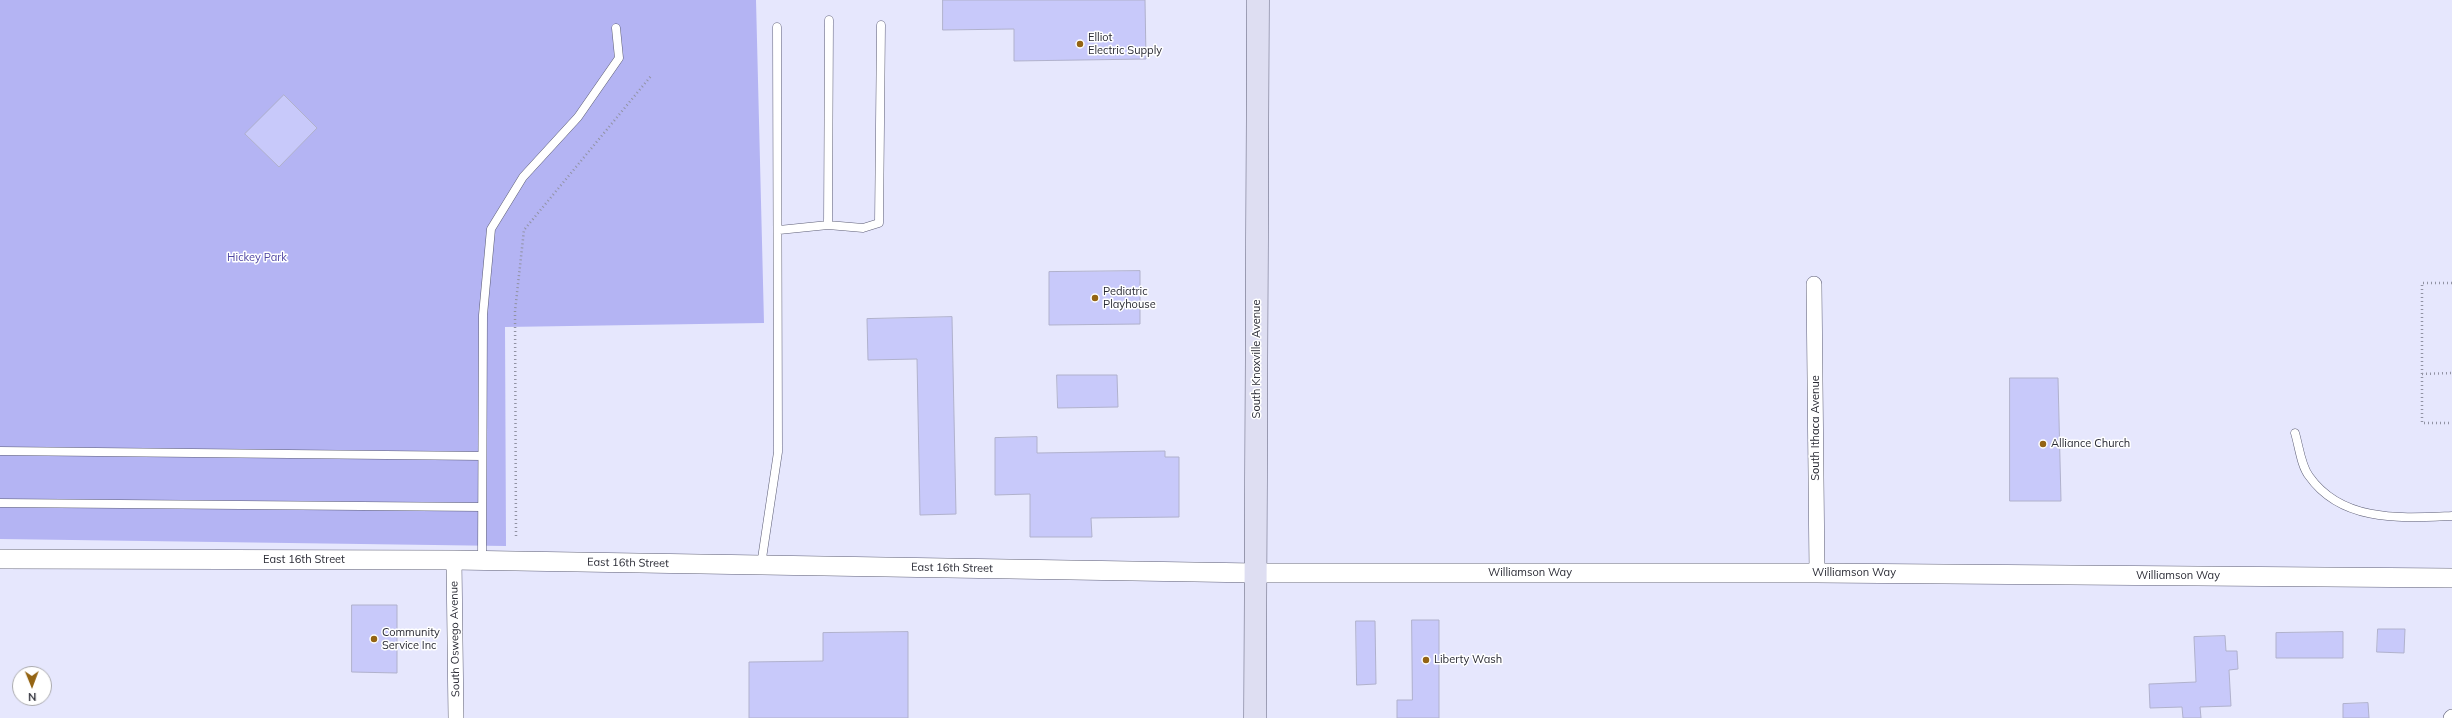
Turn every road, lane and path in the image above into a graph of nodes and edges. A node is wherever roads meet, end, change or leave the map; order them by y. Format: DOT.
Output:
graph roads {
  1 [pos="1258,0"];
  2 [pos="829,20"];
  3 [pos="881,25"];
  4 [pos="777,27"];
  5 [pos="616,28"];
  6 [pos="651,76"];
  7 [pos="828,225"];
  8 [pos="779,230"];
  9 [pos="2452,283"];
  10 [pos="1814,284"];
  11 [pos="2452,373"];
  12 [pos="2422,374"];
  13 [pos="2452,422"];
  14 [pos="2295,433"];
  15 [pos="0,451"];
  16 [pos="482,456"];
  17 [pos="0,503"];
  18 [pos="482,507"];
  19 [pos="2452,516"];
  20 [pos="516,536"];
  21 [pos="0,559"];
  22 [pos="454,560"];
  23 [pos="482,561"];
  24 [pos="761,565"];
  25 [pos="1256,572"];
  26 [pos="1817,573"];
  27 [pos="2452,578"];
  28 [pos="456,718"];
  29 [pos="1255,718"];
  1 -- 25 [label="main road, South Knoxville Avenue"];
  2 -- 7 [label="lane"];
  3 -- 7 [label="lane"];
  4 -- 8 [label="lane"];
  5 -- 16 [label="lane"];
  6 -- 20 [label="path"];
  7 -- 8 [label="lane"];
  8 -- 24 [label="lane"];
  9 -- 12 [label="path"];
  10 -- 26 [label="street, South Ithaca Avenue"];
  11 -- 12 [label="path"];
  12 -- 13 [label="path"];
  14 -- 19 [label="lane"];
  15 -- 16 [label="lane"];
  16 -- 18 [label="lane"];
  17 -- 18 [label="lane"];
  18 -- 23 [label="lane"];
  21 -- 22 [label="street, East 16th Street"];
  22 -- 23 [label="street, East 16th Street"];
  22 -- 28 [label="street, South Oswego Avenue"];
  23 -- 24 [label="street, East 16th Street"];
  24 -- 25 [label="street, East 16th Street"];
  25 -- 26 [label="street, Williamson Way"];
  25 -- 29 [label="main road, South Knoxville Avenue"];
  26 -- 27 [label="street, Williamson Way"];
}
